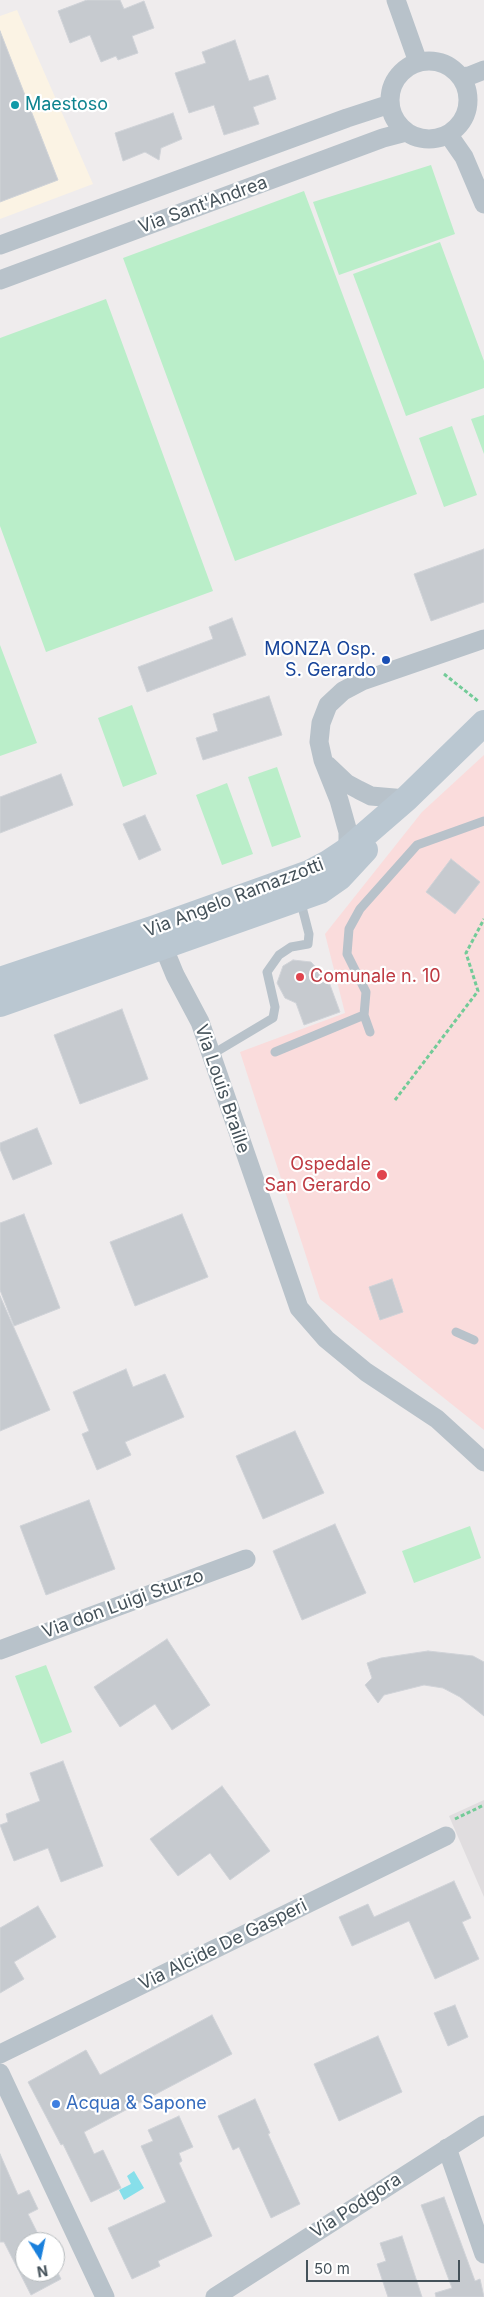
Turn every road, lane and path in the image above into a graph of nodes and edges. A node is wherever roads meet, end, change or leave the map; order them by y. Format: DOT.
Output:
graph roads {
  1 [pos="396,0"];
  2 [pos="418,62"];
  3 [pos="484,70"];
  4 [pos="471,86"];
  5 [pos="390,104"];
  6 [pos="406,132"];
  7 [pos="448,134"];
  8 [pos="484,204"];
  9 [pos="0,245"];
  10 [pos="0,280"];
  11 [pos="484,639"];
  12 [pos="438,669"];
  13 [pos="484,706"];
  14 [pos="484,723"];
  15 [pos="323,760"];
  16 [pos="406,799"];
  17 [pos="484,821"];
  18 [pos="346,850"];
  19 [pos="300,898"];
  20 [pos="484,919"];
  21 [pos="159,937"];
  22 [pos="0,980"];
  23 [pos="0,1004"];
  24 [pos="364,1015"];
  25 [pos="370,1032"];
  26 [pos="275,1052"];
  27 [pos="211,1055"];
  28 [pos="395,1100"];
  29 [pos="456,1332"];
  30 [pos="474,1340"];
  31 [pos="484,1462"];
  32 [pos="246,1559"];
  33 [pos="0,1650"];
  34 [pos="484,1805"];
  35 [pos="446,1836"];
  36 [pos="0,2054"];
  37 [pos="0,2074"];
  38 [pos="484,2125"];
  39 [pos="448,2148"];
  40 [pos="484,2254"];
  41 [pos="105,2297"];
  42 [pos="215,2297"];
  1 -- 2 [label="street"];
  2 -- 4 [label="street"];
  2 -- 5 [label="street"];
  3 -- 4 [label="street"];
  4 -- 7 [label="street"];
  5 -- 6 [label="street"];
  5 -- 9 [label="street, Via Sant'Andrea"];
  6 -- 7 [label="street"];
  6 -- 10 [label="street, Via Sant'Andrea"];
  7 -- 8 [label="street"];
  11 -- 15 [label="street"];
  12 -- 13 [label="path"];
  14 -- 16 [label="street"];
  15 -- 16 [label="street"];
  15 -- 18 [label="street"];
  16 -- 18 [label="street, Via Angelo Ramazzotti"];
  16 -- 19 [label="street, Via Angelo Ramazzotti"];
  17 -- 24 [label="lane"];
  18 -- 21 [label="street, Via Angelo Ramazzotti"];
  19 -- 21 [label="street, Via Angelo Ramazzotti"];
  19 -- 27 [label="lane"];
  20 -- 28 [label="path"];
  21 -- 22 [label="street, Via Angelo Ramazzotti"];
  21 -- 23 [label="street, Via Angelo Ramazzotti"];
  21 -- 27 [label="street, Via Louis Braille"];
  24 -- 25 [label="lane"];
  24 -- 26 [label="lane"];
  27 -- 31 [label="street, Via Louis Braille"];
  29 -- 30 [label="lane"];
  32 -- 33 [label="street, Via don Luigi Sturzo"];
  34 -- 35 [label="path"];
  35 -- 36 [label="street, Via Alcide De Gasperi"];
  37 -- 41 [label="street"];
  38 -- 39 [label="street, Via Podgora"];
  39 -- 40 [label="street"];
  39 -- 42 [label="street, Via Podgora"];
}
